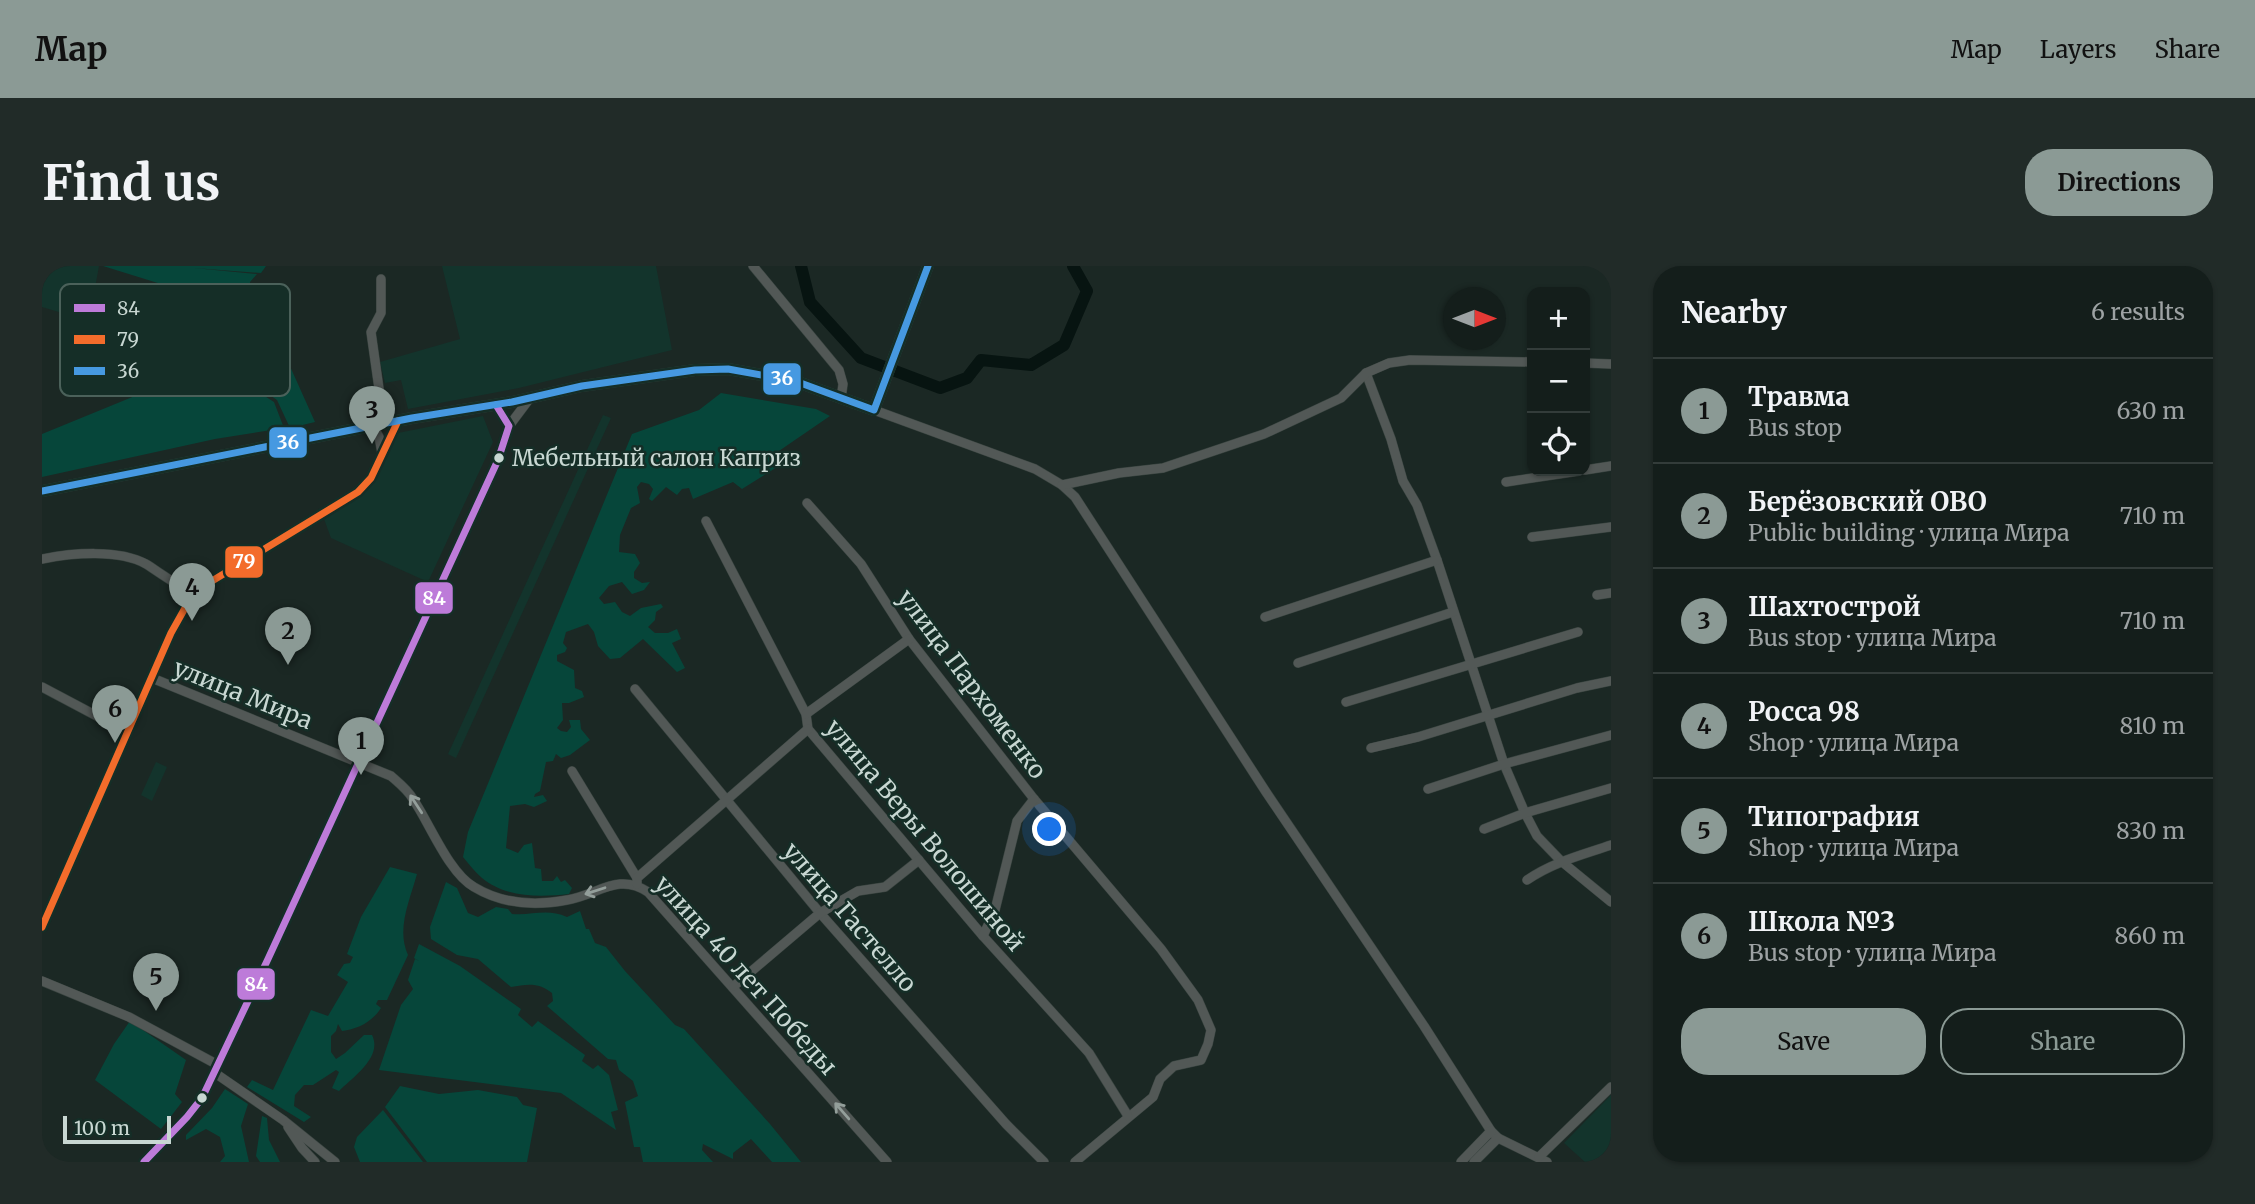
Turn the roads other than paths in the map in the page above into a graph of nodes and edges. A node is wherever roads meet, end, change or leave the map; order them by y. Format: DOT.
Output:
graph roads {
  1 [pos="752,266"];
  2 [pos="928,266"];
  3 [pos="381,279"];
  4 [pos="1527,362"];
  5 [pos="1590,363"];
  6 [pos="1611,364"];
  7 [pos="1366,373"];
  8 [pos="530,398"];
  9 [pos="841,399"];
  10 [pos="496,405"];
  11 [pos="874,410"];
  12 [pos="398,421"];
  13 [pos="378,425"];
  14 [pos="509,426"];
  15 [pos="382,456"];
  16 [pos="1611,466"];
  17 [pos="1590,469"];
  18 [pos="1546,476"];
  19 [pos="1506,482"];
  20 [pos="1062,485"];
  21 [pos="42,491"];
  22 [pos="807,503"];
  23 [pos="706,521"];
  24 [pos="1611,527"];
  25 [pos="1532,537"];
  26 [pos="42,559"];
  27 [pos="1437,560"];
  28 [pos="194,592"];
  29 [pos="1611,593"];
  30 [pos="1597,595"];
  31 [pos="1453,612"];
  32 [pos="1265,617"];
  33 [pos="1578,632"];
  34 [pos="909,639"];
  35 [pos="1298,663"];
  36 [pos="1470,664"];
  37 [pos="152,678"];
  38 [pos="1611,681"];
  39 [pos="42,687"];
  40 [pos="635,690"];
  41 [pos="1346,702"];
  42 [pos="806,714"];
  43 [pos="1487,715"];
  44 [pos="808,729"];
  45 [pos="127,732"];
  46 [pos="1611,735"];
  47 [pos="1371,748"];
  48 [pos="359,762"];
  49 [pos="1504,764"];
  50 [pos="572,771"];
  51 [pos="1611,788"];
  52 [pos="1428,789"];
  53 [pos="1034,799"];
  54 [pos="725,801"];
  55 [pos="1525,813"];
  56 [pos="1484,829"];
  57 [pos="1611,845"];
  58 [pos="919,860"];
  59 [pos="1561,862"];
  60 [pos="1527,880"];
  61 [pos="637,881"];
  62 [pos="1611,902"];
  63 [pos="820,913"];
  64 [pos="42,927"];
  65 [pos="983,936"];
  66 [pos="42,981"];
  67 [pos="734,986"];
  68 [pos="216,1069"];
  69 [pos="1611,1087"];
  70 [pos="1128,1116"];
  71 [pos="283,1119"];
  72 [pos="1495,1135"];
  73 [pos="316,1145"];
  74 [pos="1543,1159"];
  75 [pos="144,1162"];
  76 [pos="316,1162"];
  77 [pos="335,1162"];
  78 [pos="887,1162"];
  79 [pos="1044,1162"];
  80 [pos="1075,1162"];
  81 [pos="1461,1162"];
  82 [pos="1474,1162"];
  1 -- 9 [label="street"];
  2 -- 11 [label="main road"];
  3 -- 13 [label="street"];
  4 -- 7 [label="street"];
  5 -- 6 [label="street"];
  7 -- 20 [label="street"];
  7 -- 27 [label="street"];
  8 -- 9 [label="main road"];
  8 -- 10 [label="main road"];
  8 -- 14 [label="street"];
  9 -- 11 [label="main road"];
  10 -- 12 [label="main road"];
  10 -- 14 [label="street"];
  11 -- 20 [label="street"];
  12 -- 13 [label="main road"];
  12 -- 15 [label="street, улица Мира"];
  13 -- 15 [label="street"];
  13 -- 21 [label="main road"];
  14 -- 48 [label="street"];
  15 -- 28 [label="street, улица Мира"];
  16 -- 17 [label="street"];
  18 -- 19 [label="street"];
  20 -- 72 [label="street"];
  22 -- 34 [label="street, улица Пархоменко"];
  23 -- 42 [label="street, улица Веры Волошиной"];
  24 -- 25 [label="street"];
  26 -- 28 [label="street"];
  27 -- 31 [label="street"];
  27 -- 32 [label="street"];
  28 -- 37 [label="street, улица Мира"];
  29 -- 30 [label="street"];
  31 -- 35 [label="street"];
  31 -- 36 [label="street"];
  33 -- 36 [label="street"];
  34 -- 42 [label="street"];
  34 -- 53 [label="street, улица Пархоменко"];
  36 -- 41 [label="street"];
  36 -- 43 [label="street"];
  37 -- 45 [label="street, улица Мира"];
  37 -- 48 [label="street, улица Мира"];
  38 -- 43 [label="street"];
  39 -- 45 [label="street"];
  40 -- 54 [label="street, улица Гастелло"];
  42 -- 44 [label="street, улица Веры Волошиной"];
  43 -- 47 [label="street"];
  43 -- 49 [label="street"];
  44 -- 54 [label="street"];
  44 -- 58 [label="street, улица Веры Волошиной"];
  45 -- 64 [label="street, улица Мира"];
  46 -- 49 [label="street"];
  61 -- 48 [label="street, улица 40 лет Победы, one-way"];
  48 -- 68 [label="street"];
  49 -- 52 [label="street"];
  49 -- 55 [label="street"];
  50 -- 61 [label="street"];
  51 -- 55 [label="street"];
  53 -- 65 [label="street"];
  53 -- 70 [label="street, улица Пархоменко"];
  54 -- 61 [label="street"];
  54 -- 63 [label="street, улица Гастелло"];
  55 -- 56 [label="street"];
  55 -- 59 [label="street"];
  57 -- 59 [label="street"];
  58 -- 63 [label="street"];
  58 -- 65 [label="street, улица Веры Волошиной"];
  59 -- 60 [label="street"];
  59 -- 62 [label="street"];
  61 -- 67 [label="street, улица 40 лет Победы"];
  63 -- 67 [label="street"];
  63 -- 79 [label="street, улица Гастелло"];
  65 -- 70 [label="street, улица Веры Волошиной"];
  66 -- 68 [label="street"];
  78 -- 67 [label="street, улица 40 лет Победы, one-way"];
  68 -- 71 [label="street"];
  68 -- 75 [label="street"];
  69 -- 74 [label="street"];
  70 -- 80 [label="street"];
  71 -- 73 [label="street"];
  71 -- 76 [label="street"];
  72 -- 74 [label="street"];
  72 -- 81 [label="street"];
  72 -- 82 [label="street"];
  73 -- 76 [label="street"];
  73 -- 77 [label="street"];
}
